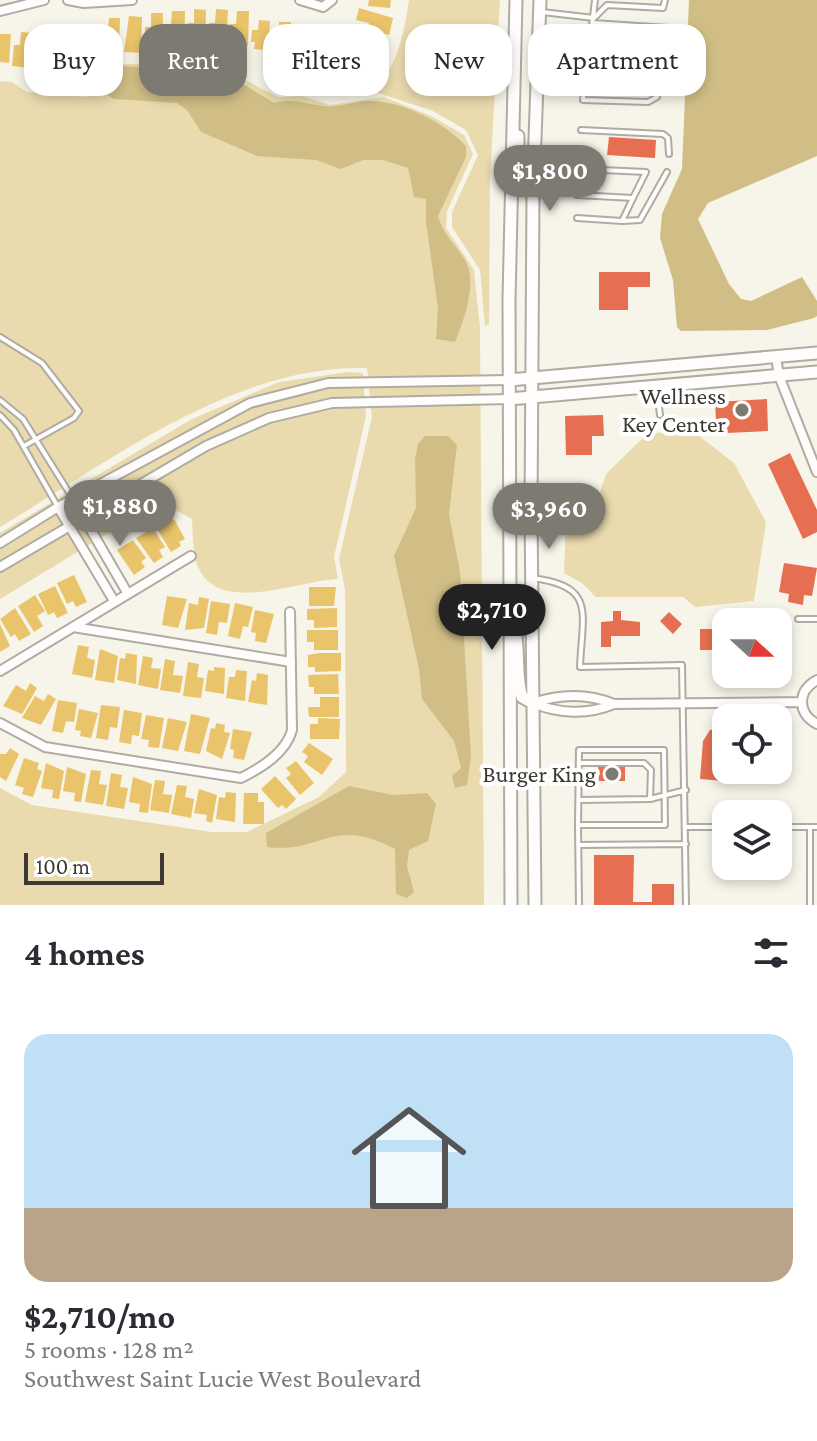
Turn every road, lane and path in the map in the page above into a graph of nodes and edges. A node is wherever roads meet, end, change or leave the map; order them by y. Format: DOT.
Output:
graph roads {
  1 [pos="29,0"];
  2 [pos="44,0"];
  3 [pos="68,0"];
  4 [pos="132,0"];
  5 [pos="300,0"];
  6 [pos="332,0"];
  7 [pos="516,0"];
  8 [pos="595,0"];
  9 [pos="665,0"];
  10 [pos="540,6"];
  11 [pos="0,11"];
  12 [pos="594,20"];
  13 [pos="593,24"];
  14 [pos="631,24"];
  15 [pos="514,41"];
  16 [pos="588,62"];
  17 [pos="581,130"];
  18 [pos="669,154"];
  19 [pos="580,169"];
  20 [pos="667,172"];
  21 [pos="533,177"];
  22 [pos="577,195"];
  23 [pos="633,198"];
  24 [pos="577,218"];
  25 [pos="622,221"];
  26 [pos="0,337"];
  27 [pos="817,353"];
  28 [pos="776,357"];
  29 [pos="817,372"];
  30 [pos="779,376"];
  31 [pos="509,380"];
  32 [pos="532,380"];
  33 [pos="657,387"];
  34 [pos="509,399"];
  35 [pos="532,399"];
  36 [pos="0,400"];
  37 [pos="0,415"];
  38 [pos="660,415"];
  39 [pos="36,439"];
  40 [pos="24,446"];
  41 [pos="817,472"];
  42 [pos="73,499"];
  43 [pos="58,507"];
  44 [pos="577,511"];
  45 [pos="531,513"];
  46 [pos="84,518"];
  47 [pos="70,527"];
  48 [pos="0,543"];
  49 [pos="191,556"];
  50 [pos="0,567"];
  51 [pos="532,578"];
  52 [pos="128,594"];
  53 [pos="114,601"];
  54 [pos="510,610"];
  55 [pos="290,612"];
  56 [pos="798,619"];
  57 [pos="817,619"];
  58 [pos="72,627"];
  59 [pos="291,662"];
  60 [pos="0,671"];
  61 [pos="817,680"];
  62 [pos="801,702"];
  63 [pos="533,703"];
  64 [pos="683,703"];
  65 [pos="614,704"];
  66 [pos="0,723"];
  67 [pos="817,724"];
  68 [pos="579,763"];
  69 [pos="686,790"];
  70 [pos="665,795"];
  71 [pos="650,799"];
  72 [pos="579,800"];
  73 [pos="578,825"];
  74 [pos="686,827"];
  75 [pos="712,827"];
  76 [pos="792,827"];
  77 [pos="810,827"];
  78 [pos="817,827"];
  79 [pos="686,844"];
  80 [pos="579,845"];
  81 [pos="511,905"];
  82 [pos="535,905"];
  83 [pos="579,905"];
  84 [pos="686,905"];
  85 [pos="810,905"];
  1 -- 2 [label="street"];
  1 -- 11 [label="street"];
  3 -- 4 [label="street"];
  5 -- 6 [label="street"];
  7 -- 15 [label="main road"];
  8 -- 12 [label="lane"];
  9 -- 12 [label="lane"];
  10 -- 12 [label="lane"];
  10 -- 21 [label="main road"];
  12 -- 13 [label="lane"];
  12 -- 14 [label="lane"];
  15 -- 21 [label="main road"];
  15 -- 31 [label="main road"];
  16 -- 16 [label="lane"];
  17 -- 18 [label="lane"];
  19 -- 23 [label="lane"];
  20 -- 25 [label="lane"];
  21 -- 32 [label="main road"];
  22 -- 23 [label="lane"];
  23 -- 25 [label="lane"];
  24 -- 25 [label="lane"];
  26 -- 39 [label="lane"];
  27 -- 28 [label="main road"];
  28 -- 30 [label="street"];
  28 -- 32 [label="main road"];
  29 -- 30 [label="main road"];
  30 -- 33 [label="main road"];
  30 -- 41 [label="street"];
  31 -- 32 [label="main road"];
  31 -- 34 [label="main road"];
  31 -- 42 [label="street"];
  32 -- 35 [label="main road"];
  33 -- 35 [label="main road"];
  33 -- 38 [label="lane"];
  34 -- 35 [label="main road"];
  34 -- 46 [label="street"];
  34 -- 54 [label="main road"];
  35 -- 45 [label="main road"];
  36 -- 39 [label="lane"];
  37 -- 40 [label="lane"];
  39 -- 40 [label="lane"];
  39 -- 42 [label="lane"];
  40 -- 43 [label="lane"];
  42 -- 43 [label="street"];
  42 -- 46 [label="street"];
  43 -- 47 [label="street"];
  43 -- 48 [label="street"];
  44 -- 45 [label="lane"];
  45 -- 51 [label="main road"];
  46 -- 47 [label="street"];
  46 -- 52 [label="street"];
  47 -- 50 [label="street"];
  47 -- 53 [label="street"];
  49 -- 52 [label="street"];
  51 -- 63 [label="main road"];
  51 -- 64 [label="lane"];
  52 -- 53 [label="street"];
  53 -- 58 [label="street"];
  54 -- 63 [label="main road"];
  54 -- 81 [label="main road"];
  55 -- 59 [label="street"];
  56 -- 57 [label="lane"];
  58 -- 59 [label="street"];
  58 -- 60 [label="street"];
  59 -- 66 [label="street"];
  61 -- 62 [label="street"];
  62 -- 64 [label="street"];
  62 -- 67 [label="street"];
  63 -- 65 [label="street"];
  63 -- 65 [label="street"];
  63 -- 82 [label="main road"];
  64 -- 65 [label="street"];
  64 -- 69 [label="lane"];
  68 -- 70 [label="lane"];
  68 -- 71 [label="lane"];
  68 -- 72 [label="lane"];
  69 -- 70 [label="lane"];
  69 -- 74 [label="lane"];
  70 -- 71 [label="lane"];
  70 -- 73 [label="lane"];
  71 -- 72 [label="lane"];
  72 -- 73 [label="lane"];
  73 -- 80 [label="lane"];
  74 -- 75 [label="lane"];
  74 -- 79 [label="lane"];
  76 -- 77 [label="lane"];
  77 -- 78 [label="lane"];
  77 -- 85 [label="lane"];
  79 -- 80 [label="lane"];
  79 -- 84 [label="lane"];
  80 -- 83 [label="lane"];
}
